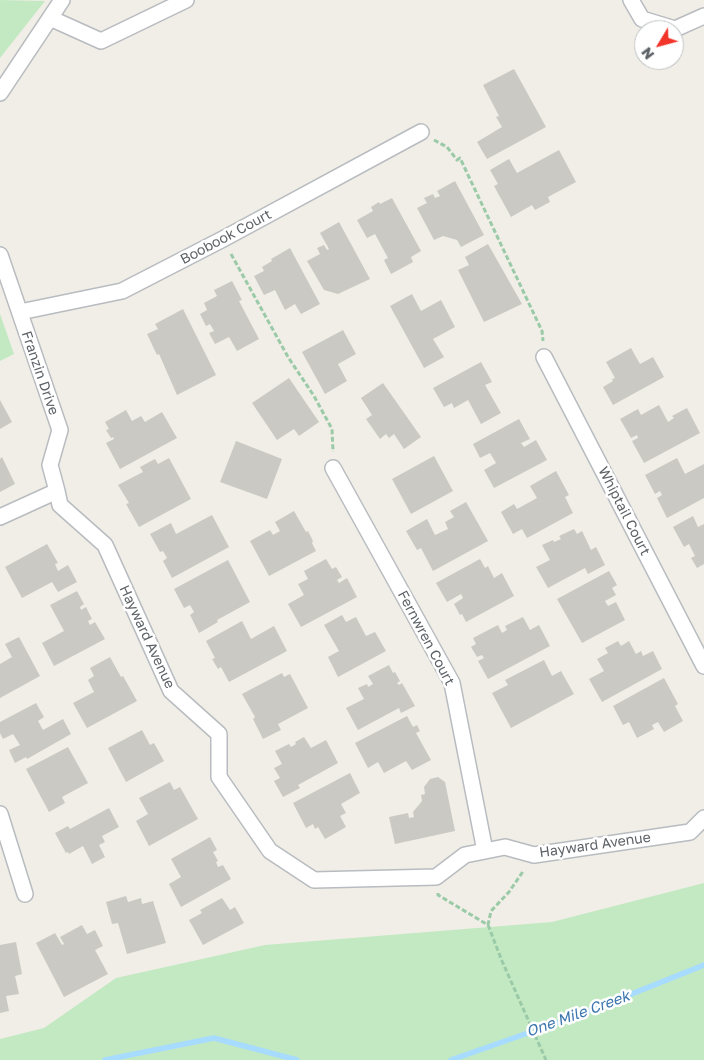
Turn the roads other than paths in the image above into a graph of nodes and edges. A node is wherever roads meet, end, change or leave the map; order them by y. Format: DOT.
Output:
graph roads {
  1 [pos="62,0"];
  2 [pos="186,0"];
  3 [pos="631,0"];
  4 [pos="704,16"];
  5 [pos="50,18"];
  6 [pos="0,93"];
  7 [pos="421,132"];
  8 [pos="0,255"];
  9 [pos="20,312"];
  10 [pos="544,357"];
  11 [pos="334,468"];
  12 [pos="57,491"];
  13 [pos="0,517"];
  14 [pos="704,666"];
  15 [pos="0,814"];
  16 [pos="704,818"];
  17 [pos="485,851"];
  18 [pos="25,894"];
  1 -- 5 [label="street"];
  2 -- 5 [label="street"];
  3 -- 4 [label="street"];
  5 -- 6 [label="street"];
  7 -- 9 [label="street, Boobook Court"];
  8 -- 9 [label="street, Franzin Drive"];
  9 -- 12 [label="street, Franzin Drive"];
  10 -- 14 [label="street, Whiptail Court"];
  11 -- 17 [label="street, Fernwren Court"];
  12 -- 13 [label="street"];
  12 -- 17 [label="street, Hayward Avenue"];
  15 -- 18 [label="street"];
  16 -- 17 [label="street, Hayward Avenue"];
}
